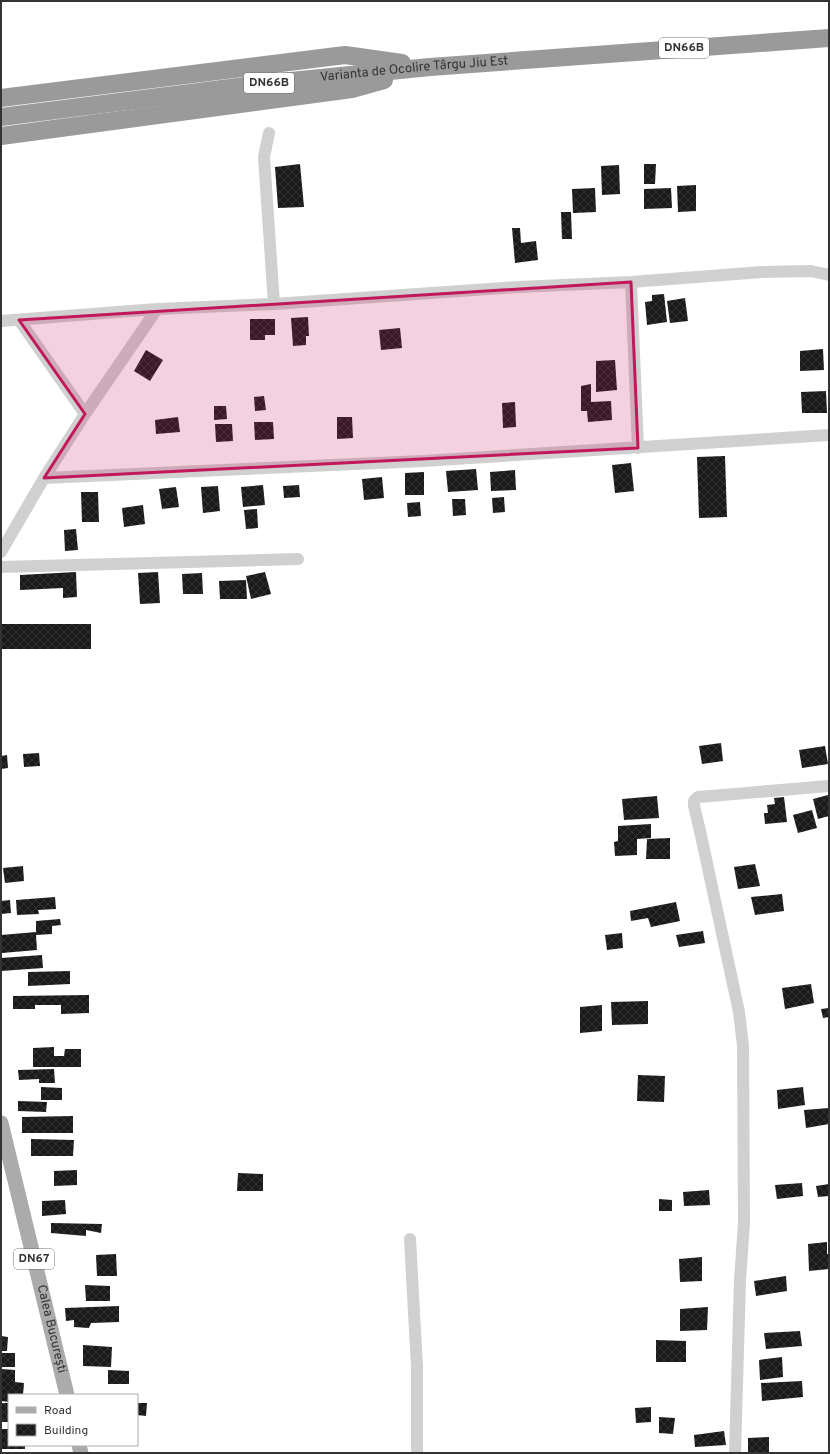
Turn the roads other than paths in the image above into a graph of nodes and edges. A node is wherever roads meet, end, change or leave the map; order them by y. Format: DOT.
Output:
graph roads {
  1 [pos="829,38"];
  2 [pos="430,67"];
  3 [pos="1,98"];
  4 [pos="1,117"];
  5 [pos="269,133"];
  6 [pos="1,136"];
  7 [pos="829,275"];
  8 [pos="631,282"];
  9 [pos="274,304"];
  10 [pos="157,309"];
  11 [pos="19,320"];
  12 [pos="1,321"];
  13 [pos="85,414"];
  14 [pos="829,435"];
  15 [pos="638,448"];
  16 [pos="44,478"];
  17 [pos="1,552"];
  18 [pos="298,559"];
  19 [pos="1,567"];
  20 [pos="829,786"];
  21 [pos="1,1123"];
  22 [pos="410,1239"];
  23 [pos="67,1394"];
  24 [pos="417,1453"];
  25 [pos="735,1453"];
  1 -- 2 [label="highway, Varianta de Ocolire Târgu Jiu Est / DN66B"];
  2 -- 3 [label="highway"];
  2 -- 4 [label="highway, Varianta de Ocolire Târgu Jiu Est / DN66B"];
  2 -- 6 [label="highway"];
  5 -- 9 [label="street"];
  7 -- 8 [label="street"];
  8 -- 9 [label="street"];
  8 -- 15 [label="street"];
  9 -- 10 [label="street"];
  10 -- 11 [label="street"];
  10 -- 13 [label="street"];
  11 -- 12 [label="street"];
  11 -- 13 [label="street"];
  13 -- 16 [label="street"];
  14 -- 15 [label="street"];
  15 -- 16 [label="street"];
  16 -- 17 [label="street"];
  18 -- 19 [label="street"];
  20 -- 25 [label="street"];
  21 -- 23 [label="main road, Calea București / DN67"];
  22 -- 24 [label="street"];
}
